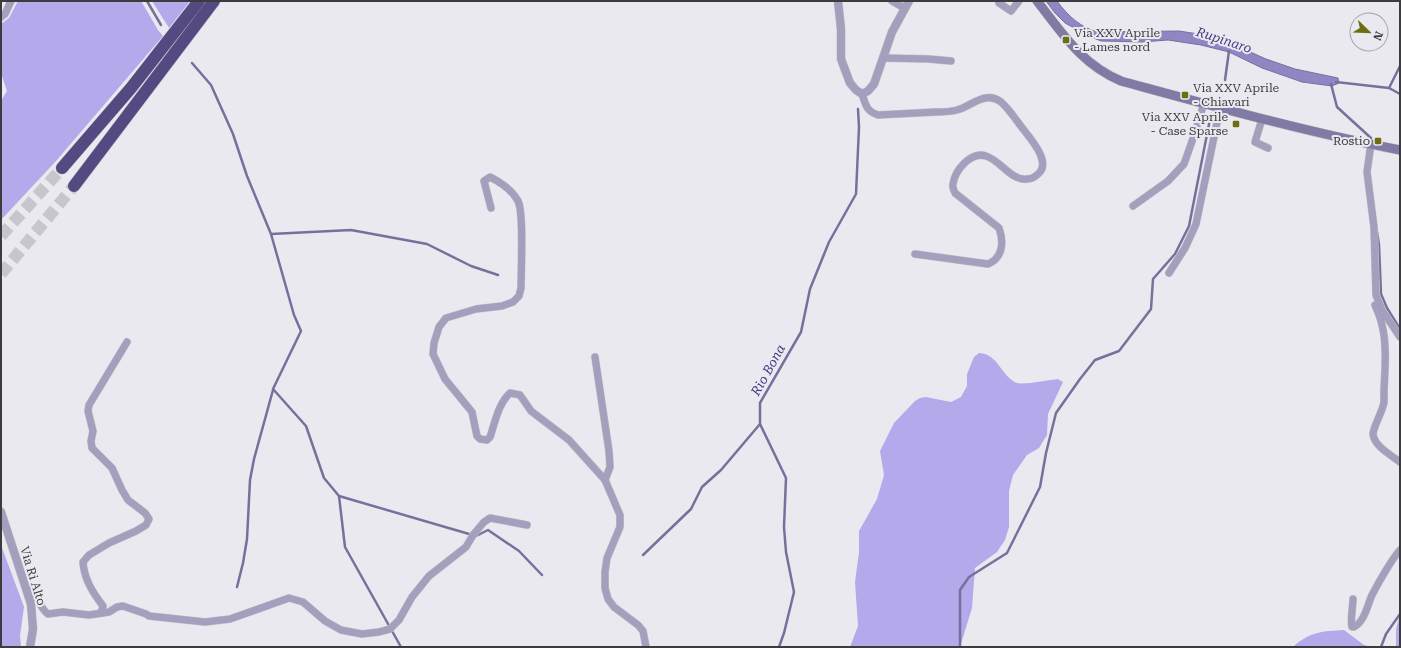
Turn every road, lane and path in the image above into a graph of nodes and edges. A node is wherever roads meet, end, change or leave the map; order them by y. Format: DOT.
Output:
graph roads {
  1 [pos="11,1"];
  2 [pos="199,1"];
  3 [pos="214,1"];
  4 [pos="838,1"];
  5 [pos="892,1"];
  6 [pos="1001,1"];
  7 [pos="1019,1"];
  8 [pos="1037,1"];
  9 [pos="906,4"];
  10 [pos="1,17"];
  11 [pos="884,58"];
  12 [pos="951,62"];
  13 [pos="862,94"];
  14 [pos="1204,103"];
  15 [pos="1220,108"];
  16 [pos="1262,119"];
  17 [pos="1371,144"];
  18 [pos="1268,148"];
  19 [pos="1400,150"];
  20 [pos="62,168"];
  21 [pos="74,186"];
  22 [pos="1133,206"];
  23 [pos="491,208"];
  24 [pos="915,254"];
  25 [pos="1169,274"];
  26 [pos="1376,295"];
  27 [pos="1400,337"];
  28 [pos="127,342"];
  29 [pos="595,357"];
  30 [pos="1400,462"];
  31 [pos="605,480"];
  32 [pos="1,512"];
  33 [pos="526,525"];
  34 [pos="1400,550"];
  35 [pos="26,589"];
  36 [pos="1353,599"];
  37 [pos="101,612"];
  38 [pos="30,647"];
  39 [pos="646,647"];
  1 -- 10 [label="street"];
  2 -- 20 [label="highway"];
  3 -- 21 [label="highway"];
  4 -- 13 [label="street"];
  5 -- 9 [label="street"];
  6 -- 7 [label="street"];
  8 -- 14 [label="main road"];
  9 -- 11 [label="street"];
  11 -- 12 [label="street"];
  11 -- 13 [label="street"];
  13 -- 24 [label="street"];
  14 -- 15 [label="main road"];
  14 -- 22 [label="street"];
  15 -- 16 [label="main road"];
  15 -- 25 [label="street"];
  16 -- 17 [label="main road"];
  16 -- 18 [label="street"];
  17 -- 19 [label="main road"];
  17 -- 26 [label="street"];
  23 -- 31 [label="street"];
  26 -- 27 [label="street"];
  26 -- 30 [label="street"];
  28 -- 37 [label="street"];
  29 -- 31 [label="street"];
  31 -- 39 [label="street"];
  32 -- 35 [label="street, Via Ri Alto"];
  33 -- 37 [label="street"];
  34 -- 36 [label="street"];
  35 -- 37 [label="street"];
  35 -- 38 [label="street, Via Ri Alto"];
}
